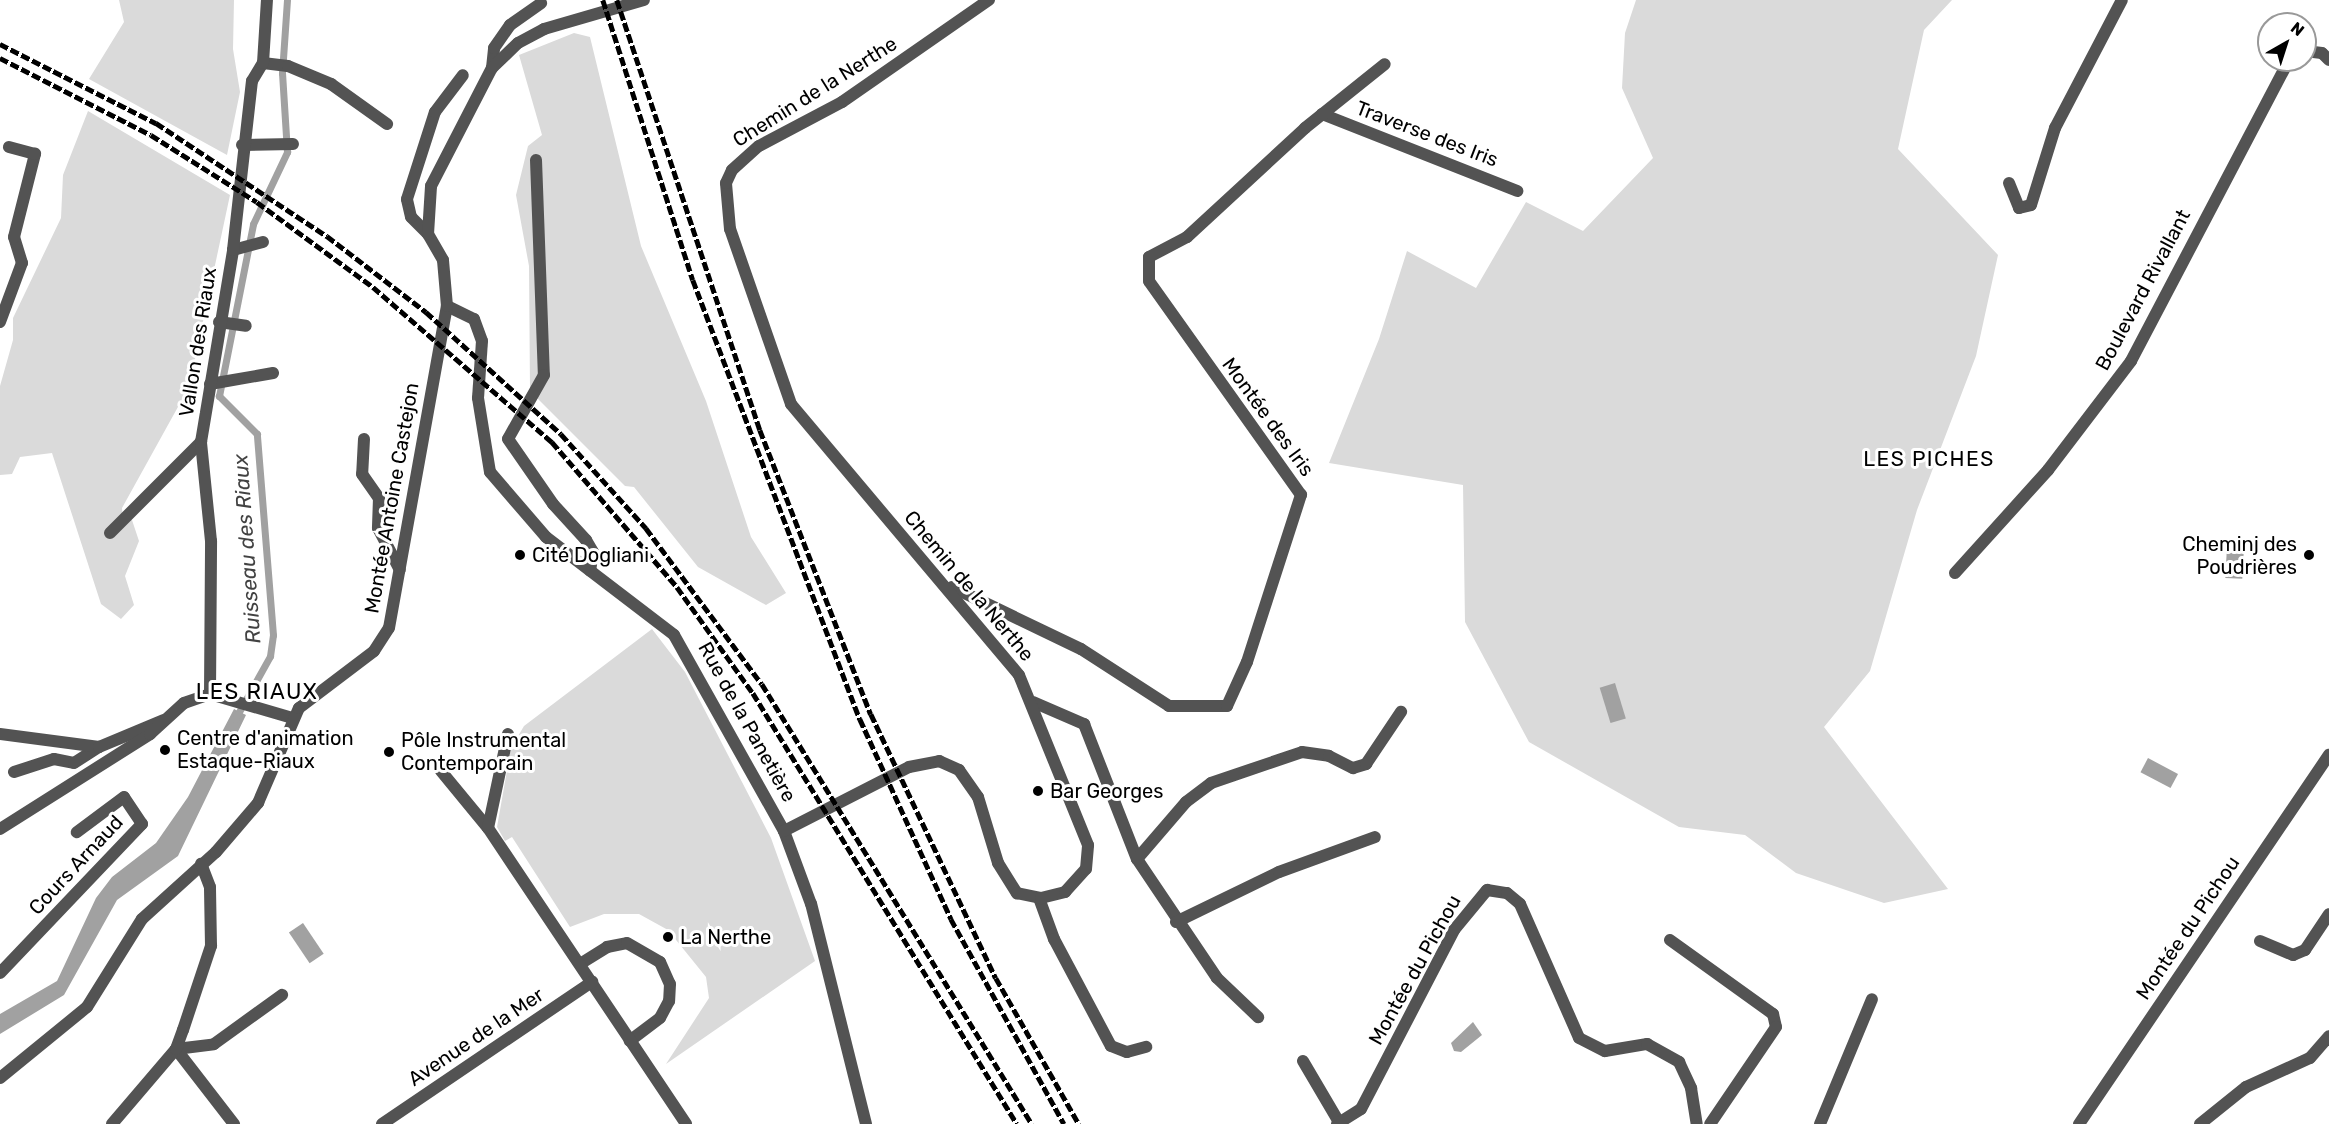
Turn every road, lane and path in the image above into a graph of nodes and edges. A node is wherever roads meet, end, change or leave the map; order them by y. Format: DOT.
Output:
graph roads {
  1 [pos="267,0"];
  2 [pos="645,0"];
  3 [pos="989,0"];
  4 [pos="2122,0"];
  5 [pos="541,3"];
  6 [pos="263,63"];
  7 [pos="1385,64"];
  8 [pos="492,68"];
  9 [pos="2283,72"];
  10 [pos="463,75"];
  11 [pos="1322,114"];
  12 [pos="387,124"];
  13 [pos="293,144"];
  14 [pos="242,145"];
  15 [pos="9,147"];
  16 [pos="536,160"];
  17 [pos="2009,183"];
  18 [pos="1517,191"];
  19 [pos="428,234"];
  20 [pos="263,242"];
  21 [pos="237,249"];
  22 [pos="447,306"];
  23 [pos="0,322"];
  24 [pos="225,322"];
  25 [pos="246,326"];
  26 [pos="273,373"];
  27 [pos="214,384"];
  28 [pos="364,438"];
  29 [pos="201,442"];
  30 [pos="110,533"];
  31 [pos="400,570"];
  32 [pos="590,571"];
  33 [pos="1955,573"];
  34 [pos="947,584"];
  35 [pos="210,694"];
  36 [pos="1033,702"];
  37 [pos="1401,712"];
  38 [pos="292,718"];
  39 [pos="164,720"];
  40 [pos="0,734"];
  41 [pos="508,734"];
  42 [pos="99,747"];
  43 [pos="2329,755"];
  44 [pos="441,771"];
  45 [pos="14,772"];
  46 [pos="488,828"];
  47 [pos="0,829"];
  48 [pos="784,831"];
  49 [pos="77,832"];
  50 [pos="1375,837"];
  51 [pos="1137,859"];
  52 [pos="201,864"];
  53 [pos="1039,898"];
  54 [pos="2329,914"];
  55 [pos="1176,922"];
  56 [pos="1670,940"];
  57 [pos="2260,941"];
  58 [pos="580,964"];
  59 [pos="0,974"];
  60 [pos="592,982"];
  61 [pos="282,995"];
  62 [pos="1872,999"];
  63 [pos="1258,1017"];
  64 [pos="2329,1036"];
  65 [pos="630,1041"];
  66 [pos="1146,1047"];
  67 [pos="176,1049"];
  68 [pos="1303,1061"];
  69 [pos="0,1077"];
  70 [pos="1338,1123"];
  71 [pos="112,1124"];
  72 [pos="234,1124"];
  73 [pos="382,1124"];
  74 [pos="687,1124"];
  75 [pos="866,1124"];
  76 [pos="1697,1124"];
  77 [pos="1710,1124"];
  78 [pos="1820,1124"];
  79 [pos="2079,1124"];
  80 [pos="2200,1124"];
  1 -- 6 [label="street, Vallon des Riaux"];
  2 -- 8 [label="street"];
  3 -- 34 [label="street, Chemin de la Nerthe"];
  4 -- 17 [label="street"];
  5 -- 8 [label="street"];
  6 -- 12 [label="street"];
  6 -- 14 [label="street, Vallon des Riaux"];
  7 -- 11 [label="street, Montée des Iris"];
  8 -- 19 [label="street"];
  9 -- 33 [label="street, Boulevard Rivallant"];
  10 -- 19 [label="street, Montée Antoine Castejon"];
  11 -- 18 [label="street, Traverse des Iris"];
  11 -- 34 [label="street, Montée des Iris"];
  13 -- 14 [label="street"];
  14 -- 21 [label="street, Vallon des Riaux"];
  15 -- 23 [label="street"];
  16 -- 32 [label="street"];
  19 -- 22 [label="street, Montée Antoine Castejon"];
  20 -- 21 [label="street"];
  21 -- 24 [label="street, Vallon des Riaux"];
  22 -- 31 [label="street, Montée Antoine Castejon"];
  22 -- 32 [label="street, Rue de la Panetière"];
  24 -- 25 [label="street"];
  24 -- 27 [label="street, Vallon des Riaux"];
  26 -- 27 [label="street"];
  27 -- 29 [label="street, Vallon des Riaux"];
  28 -- 31 [label="street"];
  29 -- 30 [label="street"];
  29 -- 35 [label="street, Vallon des Riaux"];
  31 -- 38 [label="street, Montée Antoine Castejon"];
  32 -- 48 [label="street, Rue de la Panetière"];
  34 -- 36 [label="street, Chemin de la Nerthe"];
  35 -- 38 [label="street"];
  35 -- 39 [label="street"];
  36 -- 51 [label="street"];
  36 -- 53 [label="street, Chemin de la Nerthe"];
  37 -- 51 [label="street"];
  38 -- 52 [label="street, Montée Antoine Castejon"];
  39 -- 42 [label="street"];
  39 -- 47 [label="street"];
  40 -- 42 [label="street"];
  41 -- 46 [label="street"];
  42 -- 45 [label="street"];
  43 -- 79 [label="street, Montée du Pichou"];
  44 -- 46 [label="street"];
  46 -- 58 [label="street"];
  48 -- 53 [label="street"];
  48 -- 75 [label="street"];
  49 -- 59 [label="street, Cours Arnaud"];
  50 -- 55 [label="street"];
  51 -- 55 [label="street"];
  52 -- 67 [label="street"];
  52 -- 69 [label="street, Montée Antoine Castejon"];
  53 -- 66 [label="street"];
  54 -- 57 [label="street"];
  55 -- 63 [label="street"];
  56 -- 77 [label="street"];
  58 -- 60 [label="street"];
  58 -- 65 [label="street"];
  60 -- 65 [label="street"];
  60 -- 73 [label="street, Avenue de la Mer"];
  61 -- 67 [label="street"];
  62 -- 78 [label="street"];
  64 -- 80 [label="street"];
  65 -- 74 [label="street"];
  67 -- 71 [label="street"];
  67 -- 72 [label="street"];
  68 -- 70 [label="street"];
  70 -- 76 [label="street, Montée du Pichou"];
}
